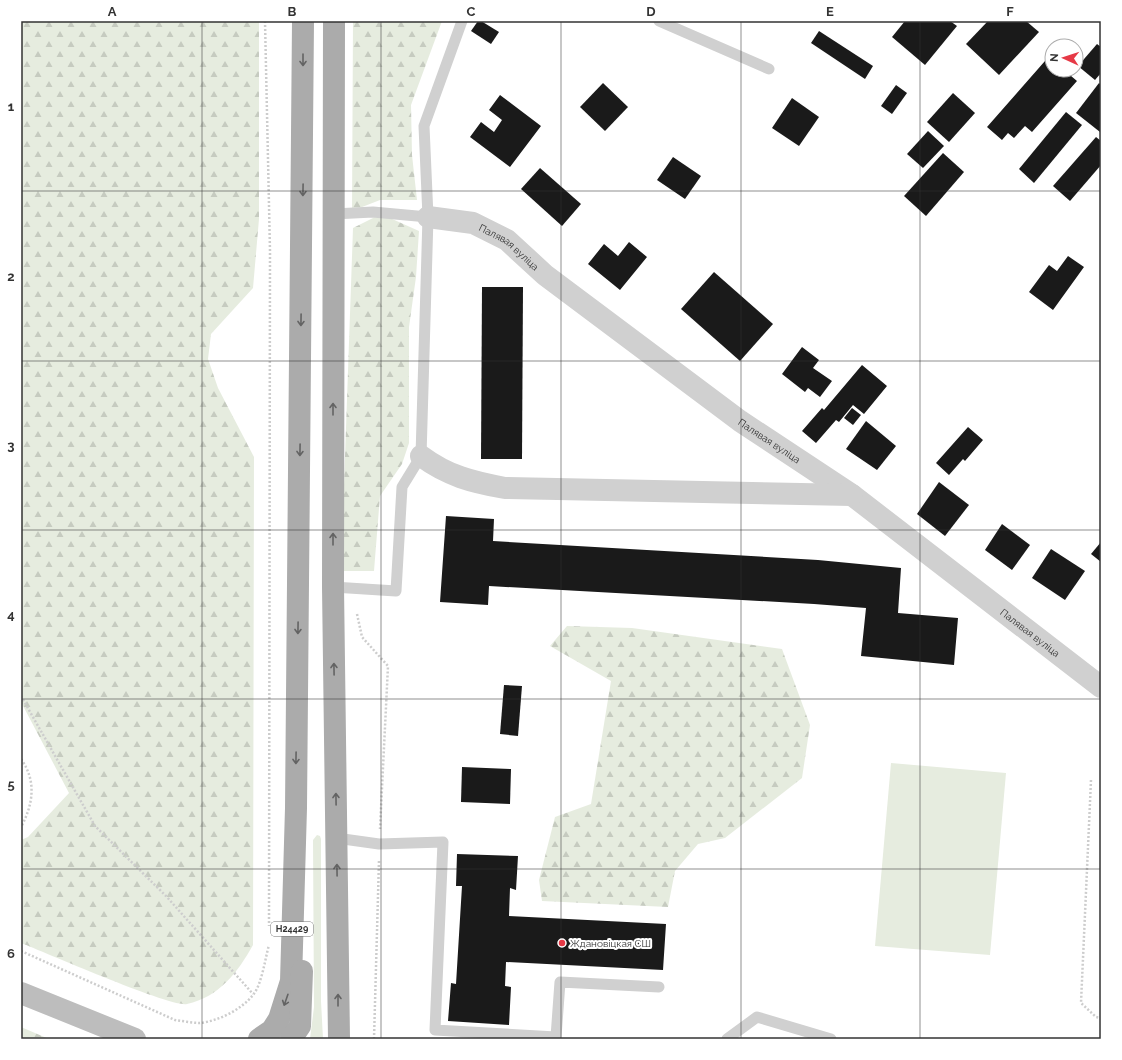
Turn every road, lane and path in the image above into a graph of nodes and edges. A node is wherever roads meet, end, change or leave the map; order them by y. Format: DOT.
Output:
graph roads {
  1 [pos="265,21"];
  2 [pos="303,21"];
  3 [pos="334,21"];
  4 [pos="462,21"];
  5 [pos="659,21"];
  6 [pos="769,69"];
  7 [pos="334,214"];
  8 [pos="428,217"];
  9 [pos="421,456"];
  10 [pos="852,495"];
  11 [pos="333,587"];
  12 [pos="354,589"];
  13 [pos="1101,687"];
  14 [pos="21,696"];
  15 [pos="21,759"];
  16 [pos="1091,780"];
  17 [pos="296,808"];
  18 [pos="21,827"];
  19 [pos="336,838"];
  20 [pos="379,844"];
  21 [pos="269,929"];
  22 [pos="269,937"];
  23 [pos="21,951"];
  24 [pos="659,987"];
  25 [pos="21,993"];
  26 [pos="254,994"];
  27 [pos="1101,1018"];
  28 [pos="135,1039"];
  29 [pos="260,1039"];
  30 [pos="291,1039"];
  31 [pos="339,1039"];
  32 [pos="374,1039"];
  33 [pos="727,1039"];
  34 [pos="831,1039"];
  1 -- 21 [label="path"];
  2 -- 17 [label="main road, one-way"];
  3 -- 7 [label="main road"];
  4 -- 8 [label="lane"];
  5 -- 6 [label="lane"];
  7 -- 8 [label="lane"];
  11 -- 7 [label="main road, one-way"];
  8 -- 9 [label="lane"];
  8 -- 10 [label="street, Палявая вуліца"];
  9 -- 10 [label="street"];
  9 -- 12 [label="lane"];
  10 -- 13 [label="street, Палявая вуліца"];
  11 -- 12 [label="lane"];
  19 -- 11 [label="main road, one-way"];
  12 -- 20 [label="path"];
  14 -- 26 [label="path"];
  15 -- 18 [label="path"];
  16 -- 27 [label="path"];
  17 -- 29 [label="main road, Н24429, one-way"];
  17 -- 30 [label="main road"];
  19 -- 20 [label="lane"];
  31 -- 19 [label="main road, one-way"];
  20 -- 24 [label="lane"];
  20 -- 32 [label="path"];
  22 -- 26 [label="path"];
  23 -- 26 [label="path"];
  25 -- 28 [label="street"];
  33 -- 34 [label="lane"];
}
